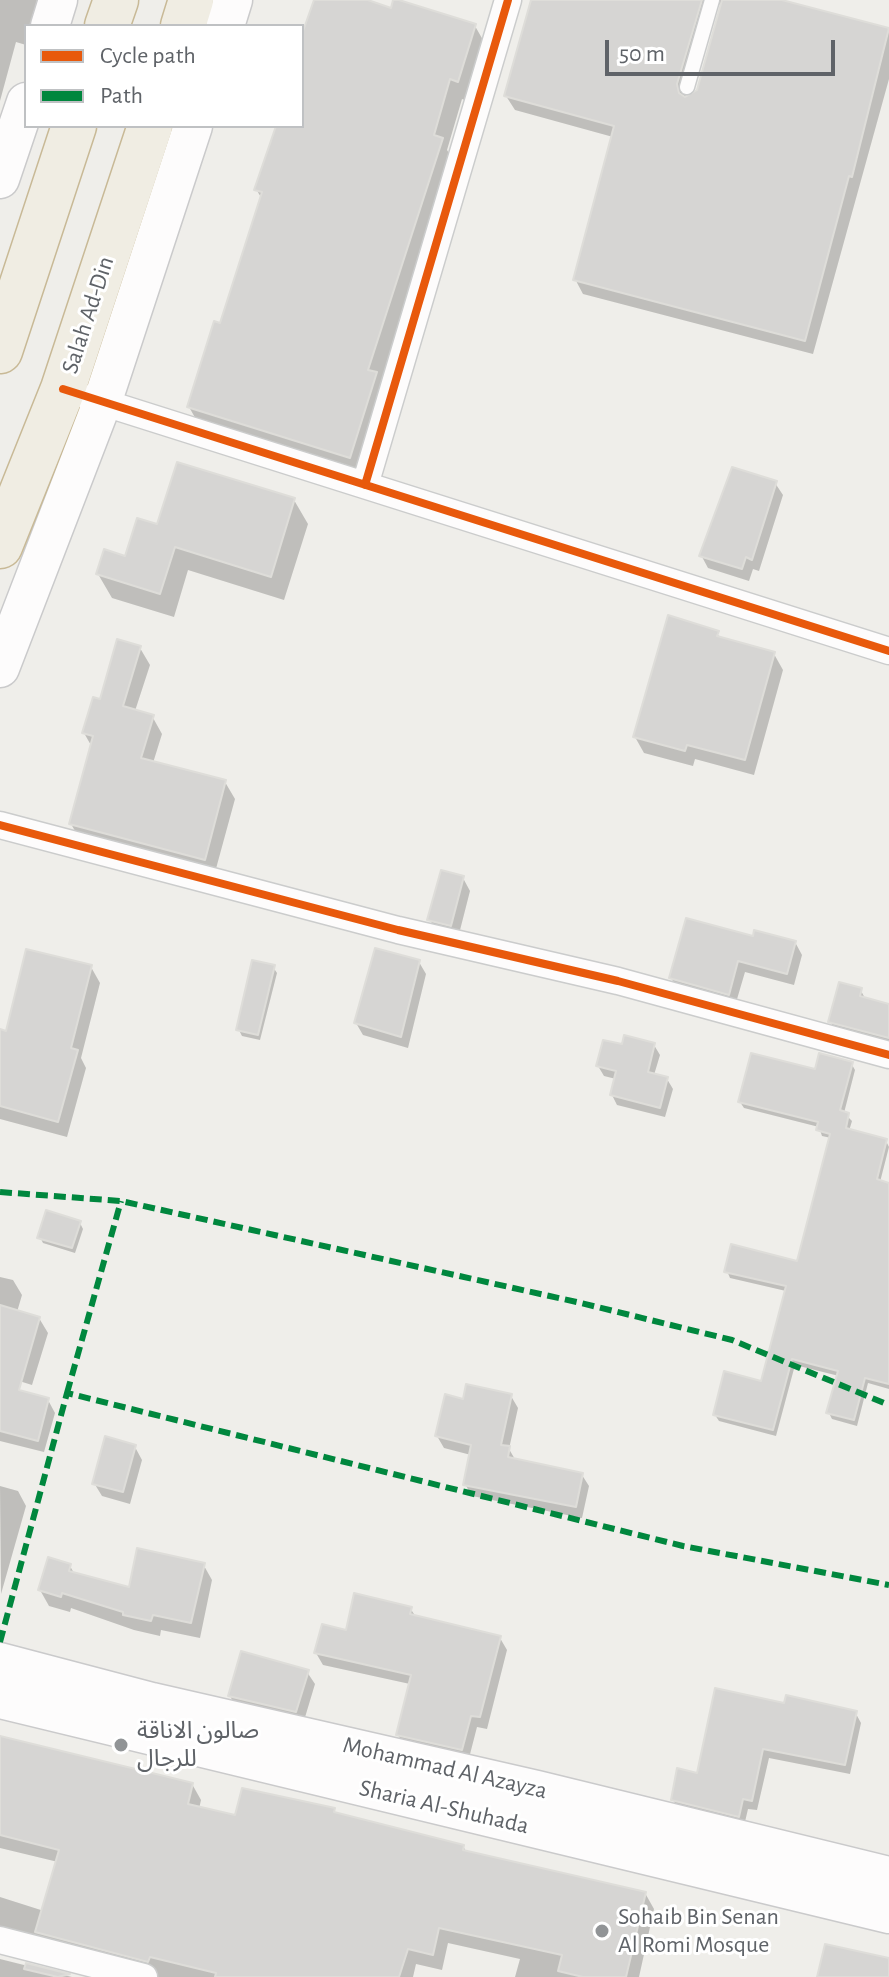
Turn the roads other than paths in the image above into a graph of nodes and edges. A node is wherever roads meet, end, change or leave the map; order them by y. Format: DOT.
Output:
graph roads {
  1 [pos="58,0"];
  2 [pos="116,0"];
  3 [pos="191,0"];
  4 [pos="233,0"];
  5 [pos="508,0"];
  6 [pos="712,0"];
  7 [pos="51,24"];
  8 [pos="108,24"];
  9 [pos="184,24"];
  10 [pos="226,24"];
  11 [pos="687,87"];
  12 [pos="24,108"];
  13 [pos="73,128"];
  14 [pos="149,128"];
  15 [pos="192,128"];
  16 [pos="0,179"];
  17 [pos="0,351"];
  18 [pos="82,396"];
  19 [pos="365,485"];
  20 [pos="0,546"];
  21 [pos="889,651"];
  22 [pos="0,668"];
  23 [pos="0,825"];
  24 [pos="889,1055"];
  25 [pos="0,1662"];
  26 [pos="0,1699"];
  27 [pos="889,1876"];
  28 [pos="889,1914"];
  29 [pos="0,1940"];
  30 [pos="144,1977"];
  1 -- 7 [label="main road"];
  2 -- 8 [label="highway"];
  3 -- 9 [label="highway"];
  4 -- 10 [label="main road"];
  5 -- 19 [label="street"];
  6 -- 11 [label="lane"];
  12 -- 16 [label="main road"];
  13 -- 17 [label="highway"];
  14 -- 18 [label="highway, Salah Ad-Din"];
  15 -- 18 [label="main road"];
  18 -- 19 [label="street"];
  18 -- 20 [label="highway, Salah Ad-Din"];
  18 -- 22 [label="main road"];
  19 -- 21 [label="street"];
  23 -- 24 [label="street"];
  25 -- 27 [label="main road, Mohammad Al Azayza"];
  26 -- 28 [label="main road, Sharia Al-Shuhada"];
  29 -- 30 [label="street"];
}
